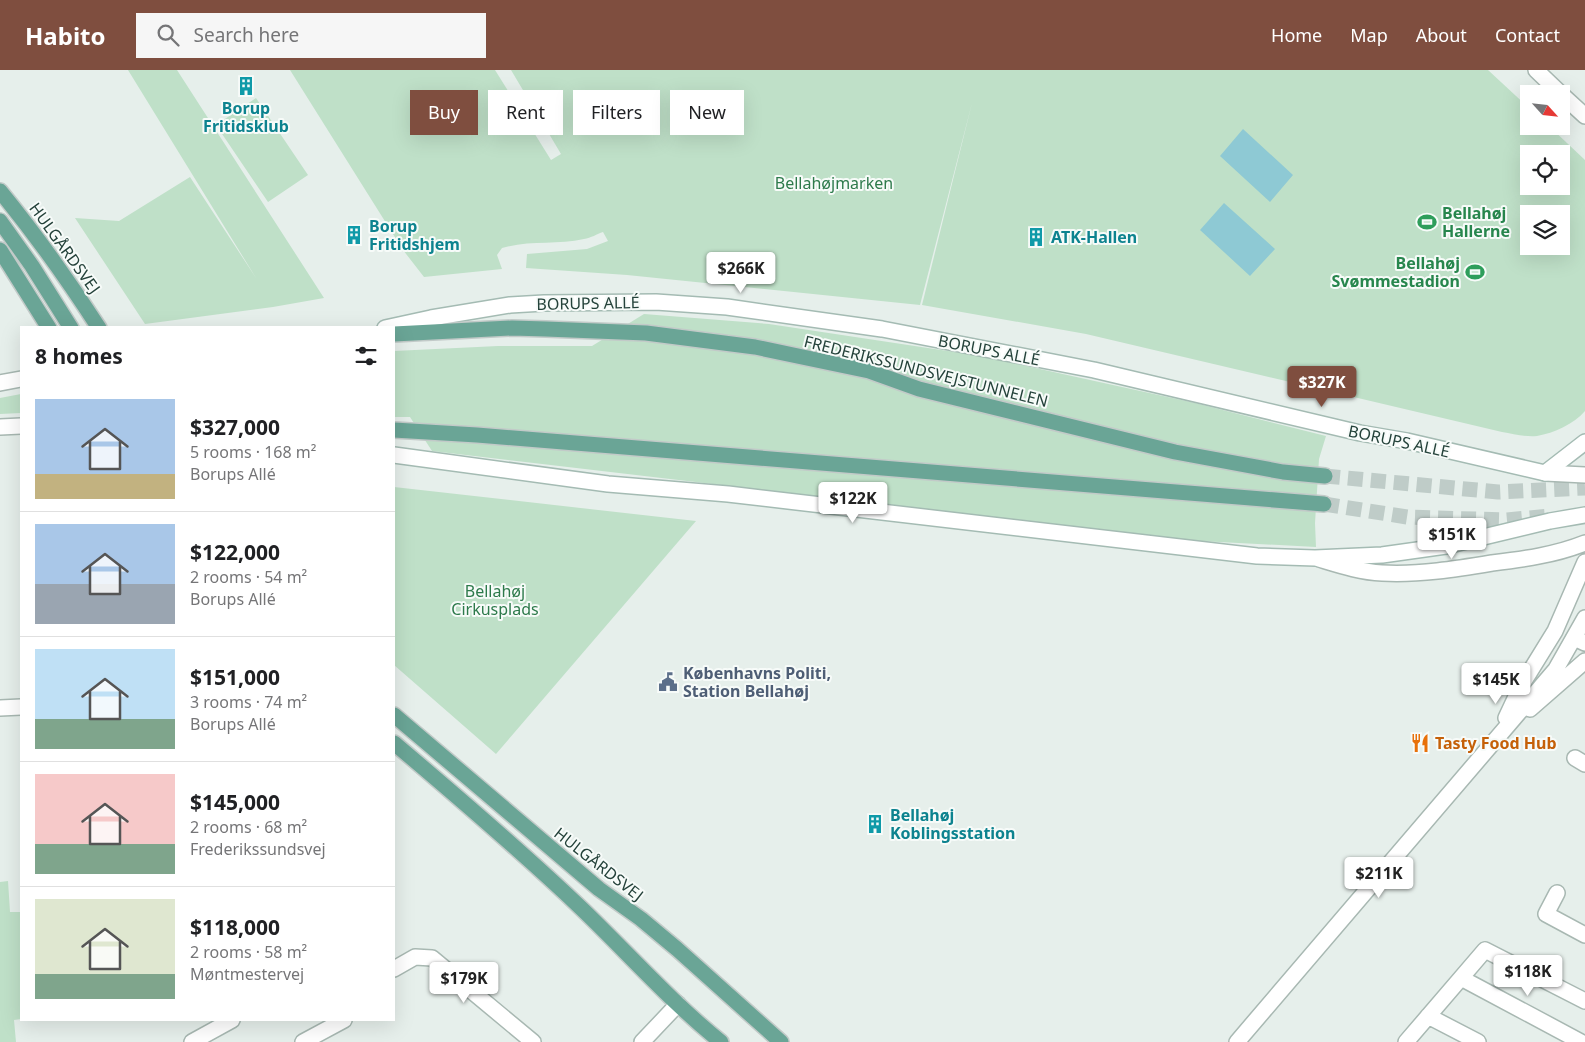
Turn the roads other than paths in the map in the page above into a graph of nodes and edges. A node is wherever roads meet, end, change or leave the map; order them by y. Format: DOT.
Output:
graph roads {
  1 [pos="1536,70"];
  2 [pos="1552,85"];
  3 [pos="1570,102"];
  4 [pos="1585,116"];
  5 [pos="0,191"];
  6 [pos="0,221"];
  7 [pos="0,250"];
  8 [pos="48,326"];
  9 [pos="70,326"];
  10 [pos="98,326"];
  11 [pos="395,326"];
  12 [pos="395,334"];
  13 [pos="20,379"];
  14 [pos="0,383"];
  15 [pos="20,426"];
  16 [pos="0,427"];
  17 [pos="395,430"];
  18 [pos="1585,442"];
  19 [pos="395,455"];
  20 [pos="1545,473"];
  21 [pos="1585,474"];
  22 [pos="1325,476"];
  23 [pos="1324,504"];
  24 [pos="1585,515"];
  25 [pos="1585,543"];
  26 [pos="1315,558"];
  27 [pos="1585,562"];
  28 [pos="1585,618"];
  29 [pos="1579,641"];
  30 [pos="1585,662"];
  31 [pos="20,707"];
  32 [pos="0,708"];
  33 [pos="395,716"];
  34 [pos="1498,736"];
  35 [pos="395,744"];
  36 [pos="1557,893"];
  37 [pos="1585,934"];
  38 [pos="395,968"];
  39 [pos="1461,978"];
  40 [pos="1585,1000"];
  41 [pos="678,1004"];
  42 [pos="1428,1016"];
  43 [pos="230,1021"];
  44 [pos="342,1021"];
  45 [pos="192,1042"];
  46 [pos="303,1042"];
  47 [pos="533,1042"];
  48 [pos="642,1042"];
  49 [pos="721,1042"];
  50 [pos="781,1042"];
  51 [pos="1237,1042"];
  52 [pos="1406,1042"];
  53 [pos="1478,1042"];
  54 [pos="1581,1042"];
  1 -- 2 [label="main road"];
  3 -- 4 [label="main road"];
  5 -- 10 [label="main road, HULGÅRDSVEJ"];
  6 -- 9 [label="main road"];
  7 -- 8 [label="main road"];
  11 -- 20 [label="main road, BORUPS ALLÉ"];
  12 -- 22 [label="main road, FREDERIKSSUNDSVEJSTUNNELEN"];
  13 -- 14 [label="main road"];
  15 -- 16 [label="main road"];
  17 -- 23 [label="main road"];
  18 -- 20 [label="main road"];
  19 -- 26 [label="main road"];
  20 -- 21 [label="main road, BORUPS ALLÉ"];
  24 -- 26 [label="main road"];
  25 -- 26 [label="main road"];
  27 -- 34 [label="main road"];
  28 -- 29 [label="main road"];
  29 -- 34 [label="main road"];
  30 -- 34 [label="main road"];
  31 -- 32 [label="main road"];
  33 -- 50 [label="main road, HULGÅRDSVEJ"];
  34 -- 51 [label="main road"];
  35 -- 41 [label="main road"];
  36 -- 37 [label="main road"];
  38 -- 47 [label="main road"];
  39 -- 40 [label="main road"];
  39 -- 42 [label="main road"];
  39 -- 54 [label="main road"];
  41 -- 48 [label="main road"];
  41 -- 49 [label="main road"];
  42 -- 52 [label="main road"];
  42 -- 53 [label="main road"];
  43 -- 45 [label="main road"];
  44 -- 46 [label="main road"];
}
